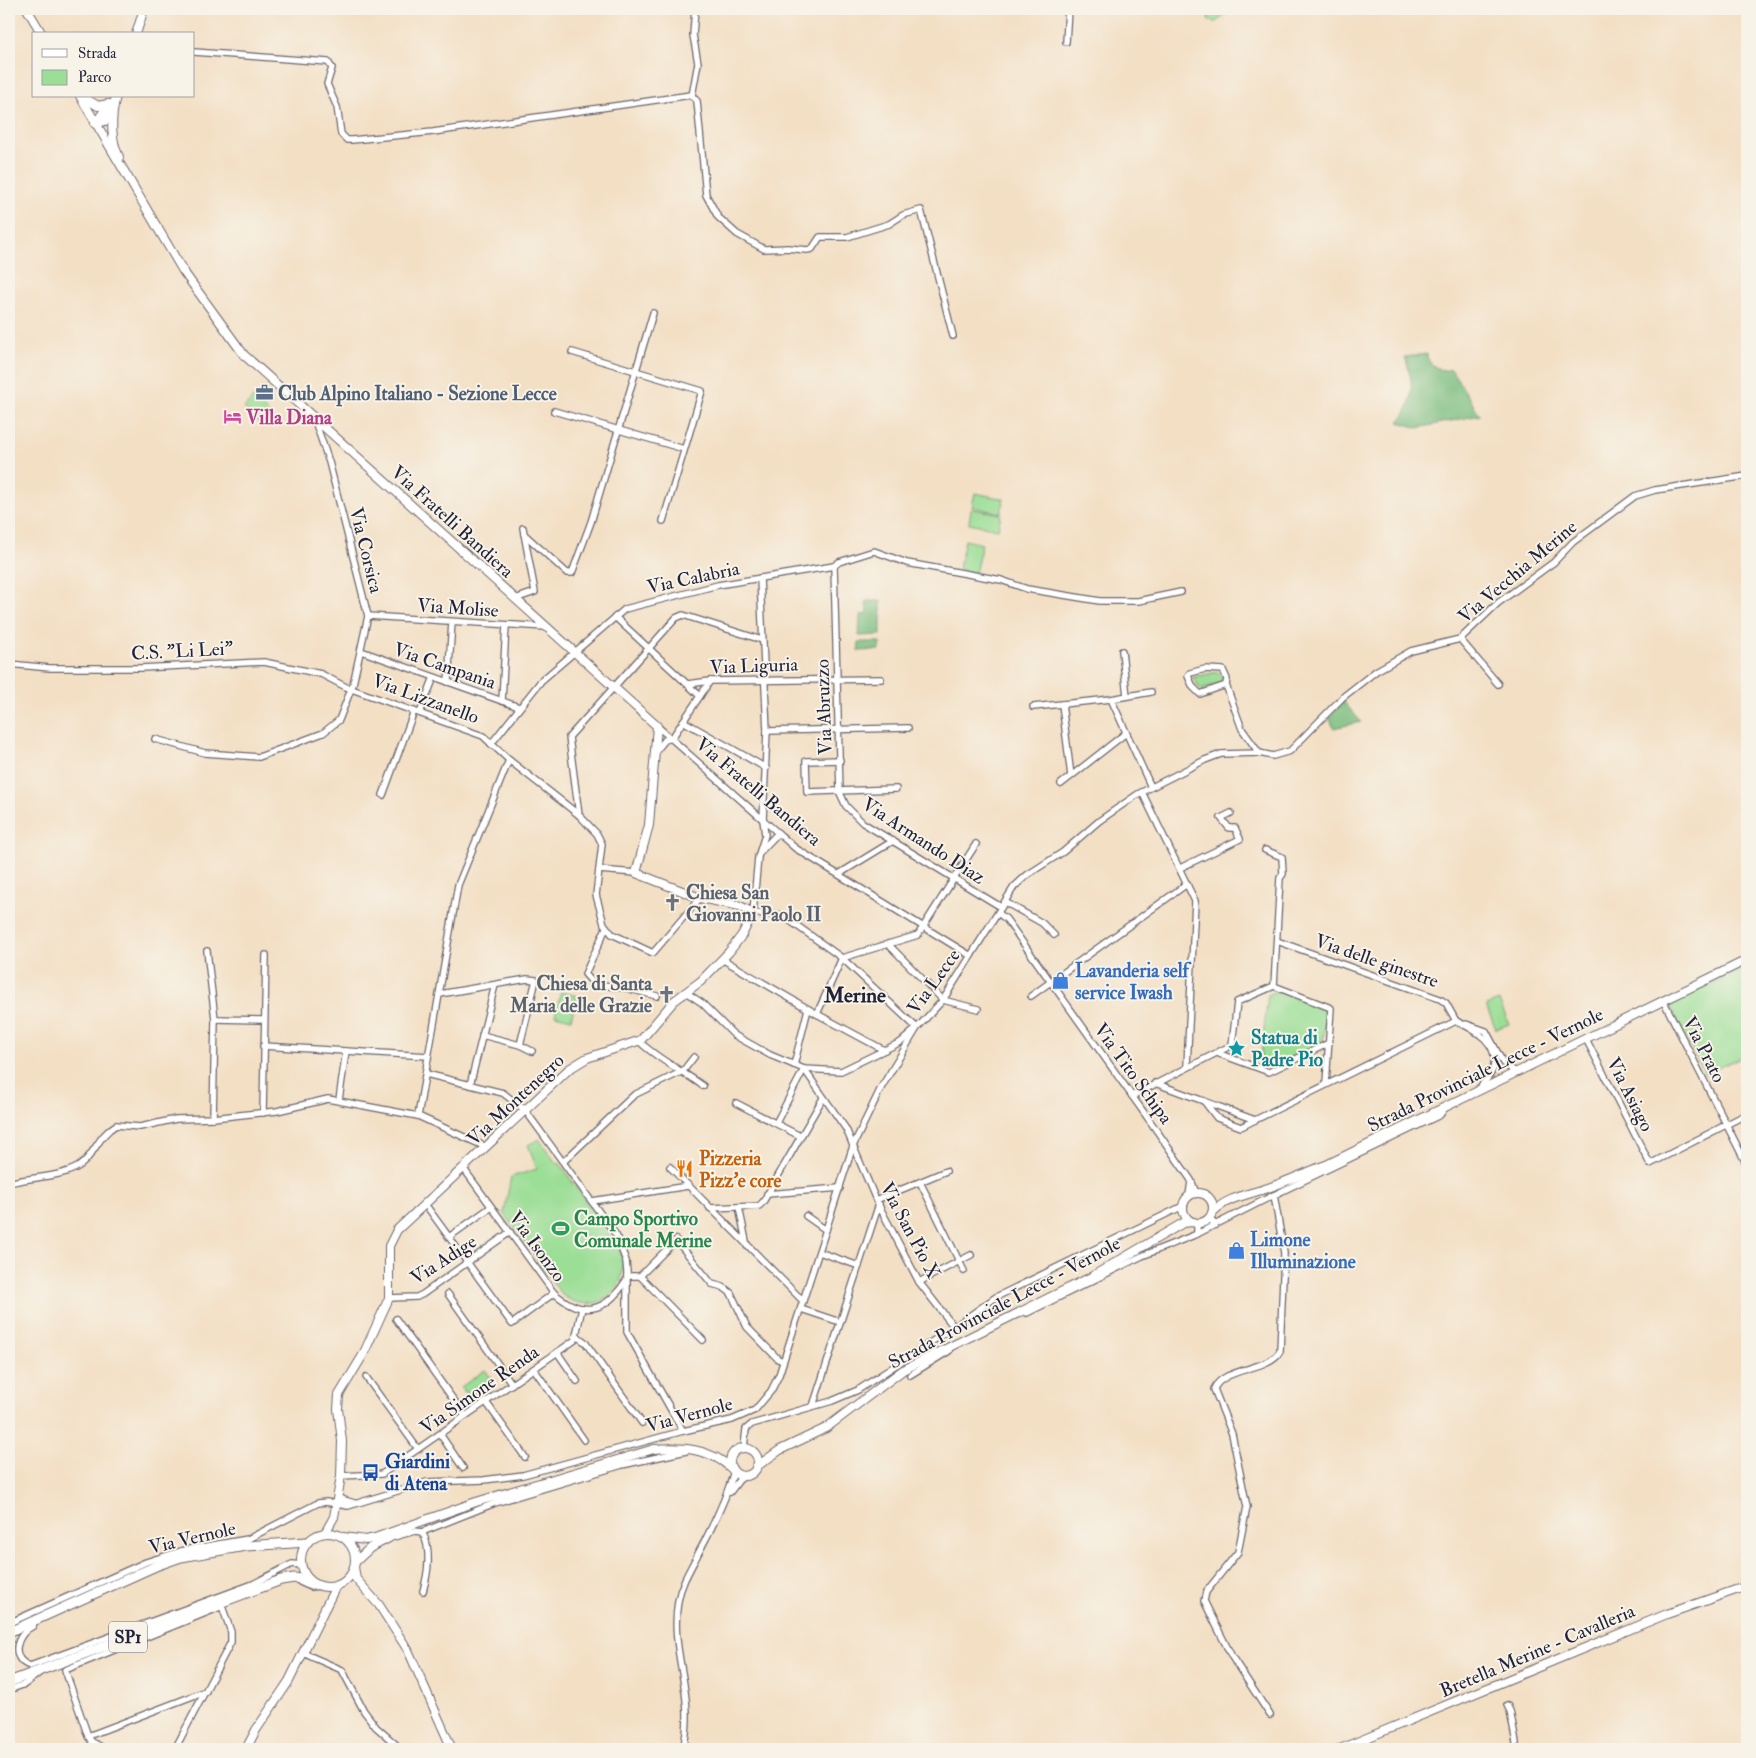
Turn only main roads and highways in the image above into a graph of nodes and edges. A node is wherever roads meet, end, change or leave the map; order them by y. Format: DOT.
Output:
graph roads {
  1 [pos="307,1542"];
  2 [pos="309,1580"];
  3 [pos="9,1632"];
  4 [pos="9,1682"];
  1 -- 3 [label="main road"];
  2 -- 4 [label="main road, SP1"];
}
